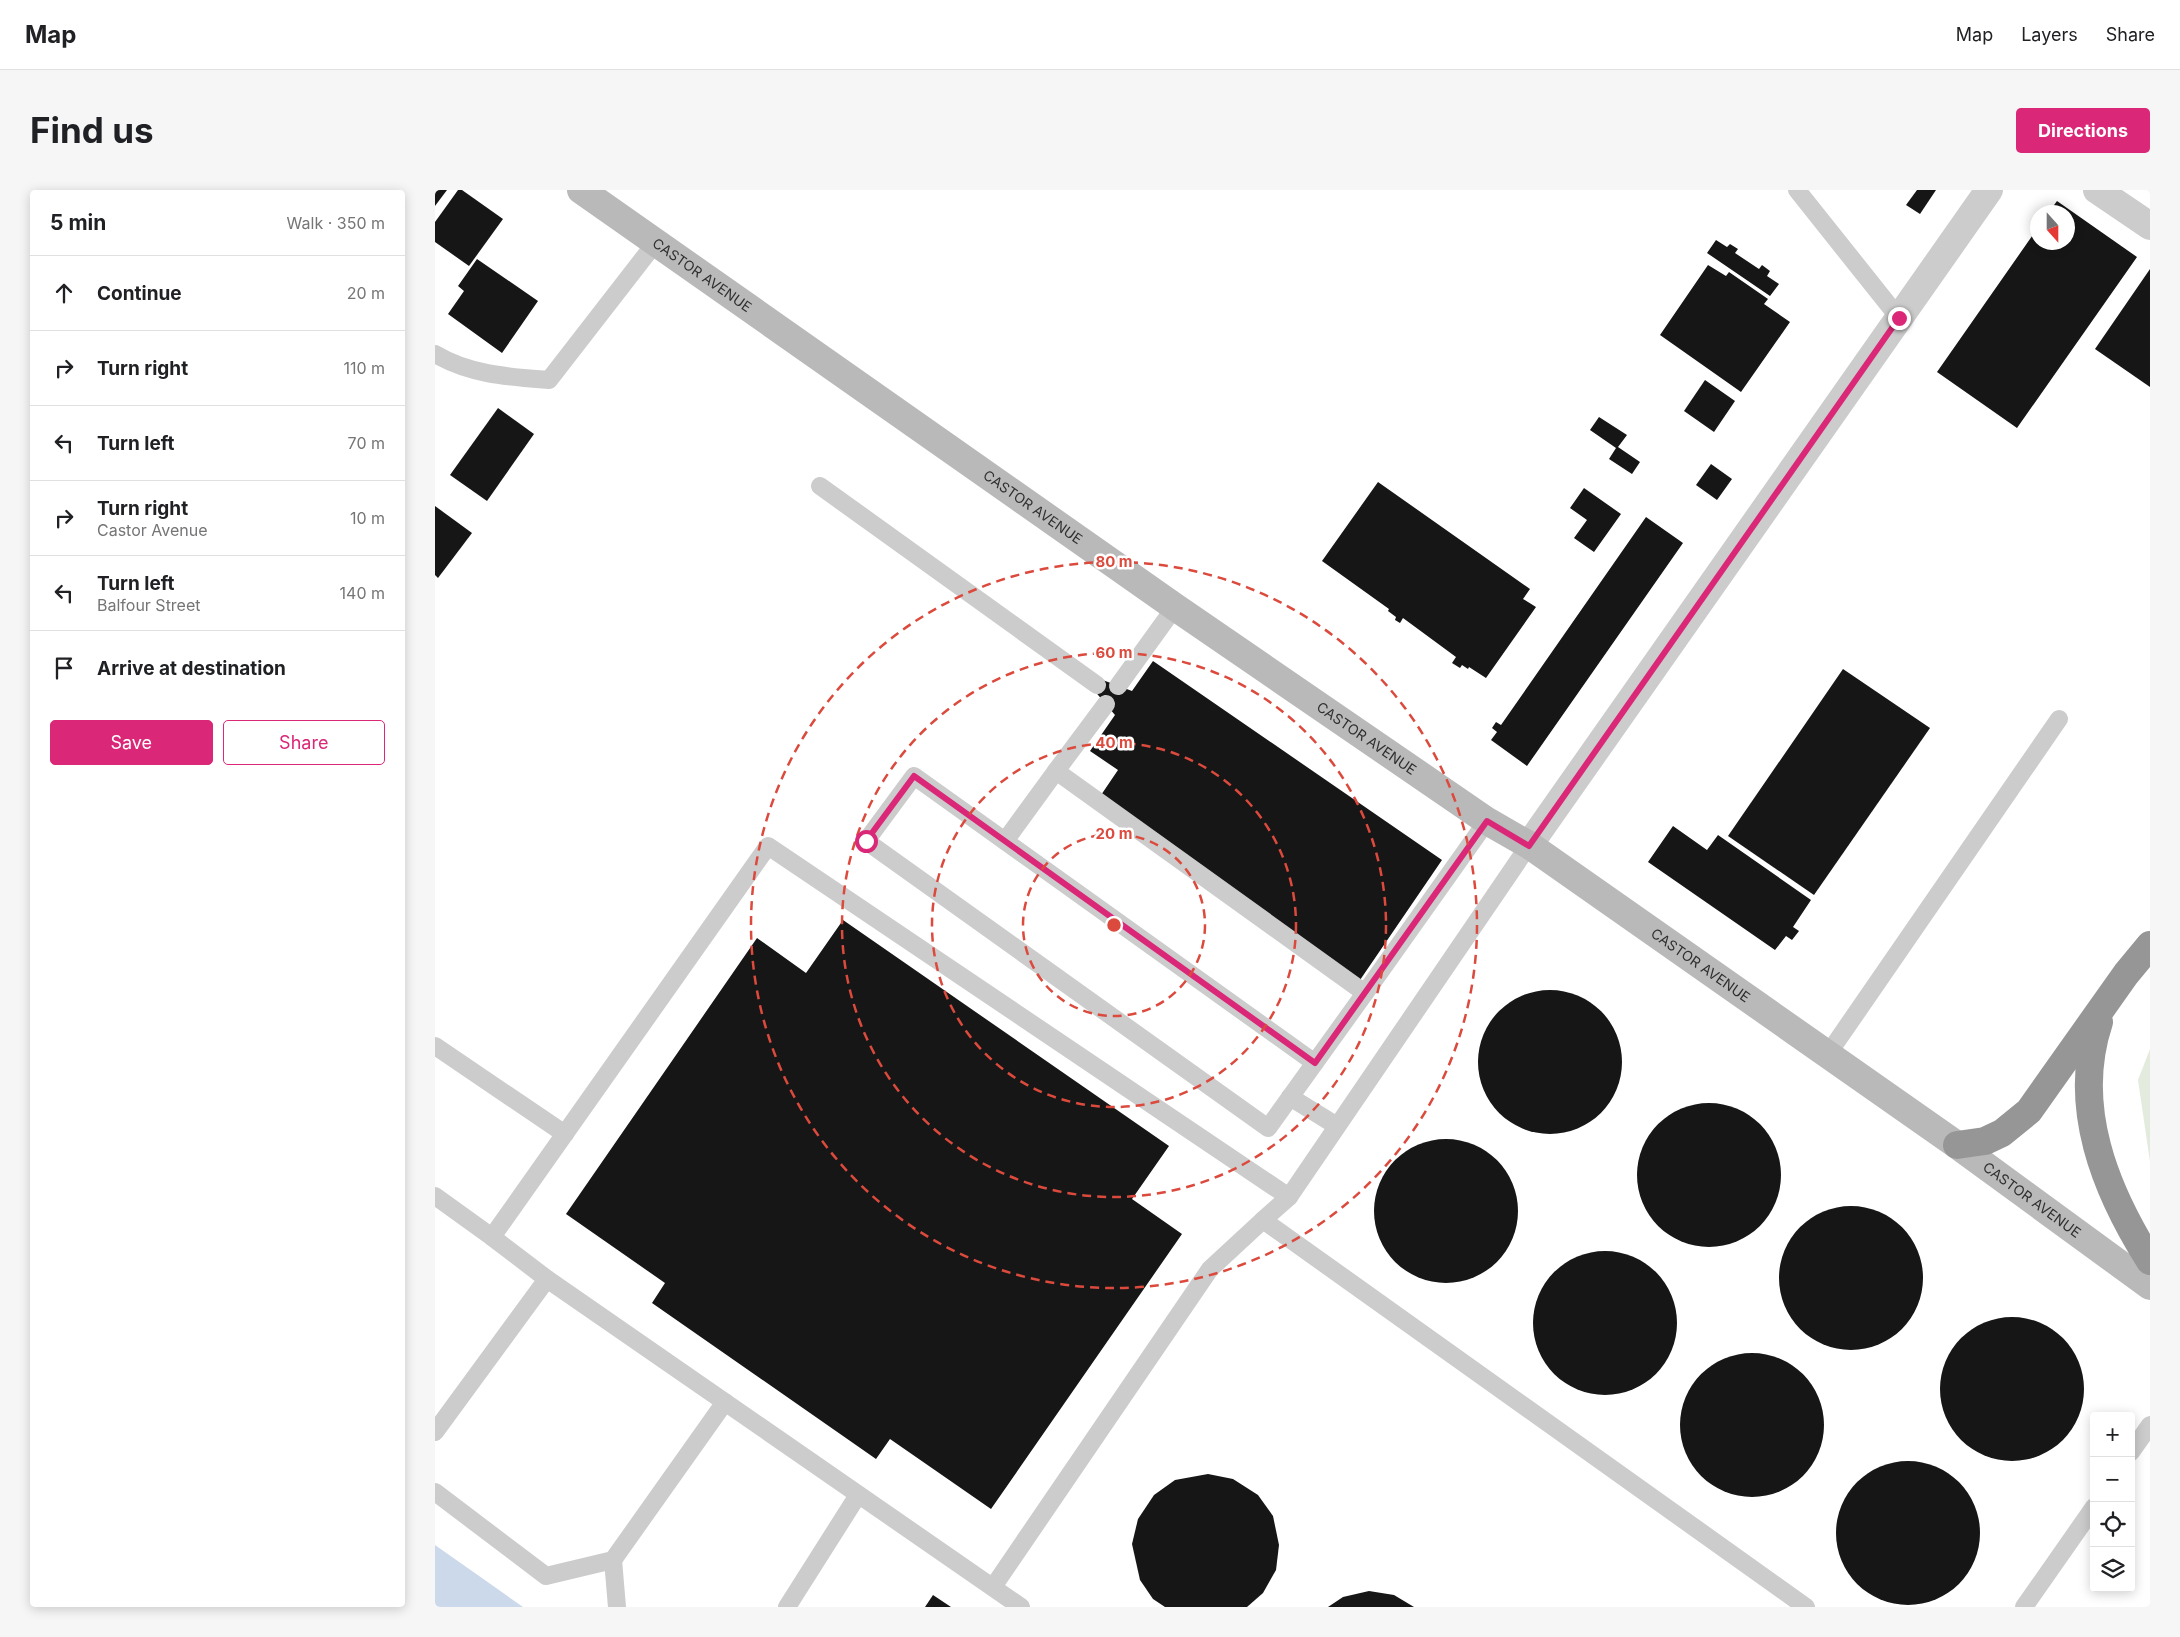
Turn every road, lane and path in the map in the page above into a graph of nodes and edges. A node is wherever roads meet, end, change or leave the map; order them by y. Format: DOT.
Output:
graph roads {
  1 [pos="581,190"];
  2 [pos="1797,190"];
  3 [pos="1989,190"];
  4 [pos="2097,190"];
  5 [pos="2150,226"];
  6 [pos="656,242"];
  7 [pos="1899,318"];
  8 [pos="435,354"];
  9 [pos="820,486"];
  10 [pos="1175,607"];
  11 [pos="1097,685"];
  12 [pos="1118,686"];
  13 [pos="1106,704"];
  14 [pos="2059,719"];
  15 [pos="1056,771"];
  16 [pos="1487,821"];
  17 [pos="1005,841"];
  18 [pos="1529,846"];
  19 [pos="2150,945"];
  20 [pos="1365,992"];
  21 [pos="2109,1000"];
  22 [pos="435,1046"];
  23 [pos="1828,1054"];
  24 [pos="1315,1063"];
  25 [pos="1290,1097"];
  26 [pos="1337,1126"];
  27 [pos="565,1134"];
  28 [pos="1957,1145"];
  29 [pos="435,1196"];
  30 [pos="1289,1197"];
  31 [pos="1263,1220"];
  32 [pos="492,1237"];
  33 [pos="2150,1261"];
  34 [pos="547,1278"];
  35 [pos="2150,1286"];
  36 [pos="725,1402"];
  37 [pos="2150,1425"];
  38 [pos="435,1432"];
  39 [pos="2135,1446"];
  40 [pos="435,1492"];
  41 [pos="858,1495"];
  42 [pos="2090,1513"];
  43 [pos="613,1560"];
  44 [pos="993,1587"];
  45 [pos="617,1607"];
  46 [pos="787,1607"];
  47 [pos="1021,1607"];
  48 [pos="1806,1607"];
  49 [pos="2025,1607"];
  1 -- 6 [label="street, CASTOR AVENUE"];
  2 -- 7 [label="lane"];
  3 -- 7 [label="street"];
  4 -- 5 [label="street"];
  6 -- 8 [label="lane"];
  6 -- 10 [label="street, CASTOR AVENUE"];
  7 -- 18 [label="street"];
  9 -- 11 [label="lane"];
  10 -- 12 [label="lane"];
  10 -- 16 [label="street, CASTOR AVENUE"];
  13 -- 15 [label="lane"];
  14 -- 23 [label="lane"];
  15 -- 17 [label="lane"];
  15 -- 20 [label="lane"];
  16 -- 18 [label="street, CASTOR AVENUE"];
  16 -- 20 [label="lane"];
  17 -- 24 [label="lane"];
  17 -- 25 [label="lane"];
  18 -- 23 [label="street, CASTOR AVENUE"];
  18 -- 26 [label="lane"];
  19 -- 21 [label="highway"];
  20 -- 24 [label="lane"];
  21 -- 28 [label="highway"];
  21 -- 33 [label="highway"];
  22 -- 27 [label="lane"];
  23 -- 28 [label="street, CASTOR AVENUE"];
  24 -- 25 [label="lane"];
  25 -- 26 [label="lane"];
  26 -- 30 [label="lane"];
  27 -- 30 [label="lane"];
  27 -- 32 [label="lane"];
  28 -- 35 [label="street, CASTOR AVENUE"];
  29 -- 32 [label="lane"];
  30 -- 31 [label="lane"];
  31 -- 44 [label="lane"];
  31 -- 48 [label="lane"];
  32 -- 34 [label="lane"];
  34 -- 36 [label="lane"];
  34 -- 38 [label="lane"];
  36 -- 41 [label="lane"];
  36 -- 43 [label="lane"];
  37 -- 39 [label="lane"];
  40 -- 43 [label="lane"];
  41 -- 44 [label="lane"];
  41 -- 46 [label="lane"];
  42 -- 49 [label="lane"];
  43 -- 45 [label="lane"];
  44 -- 47 [label="lane"];
}
